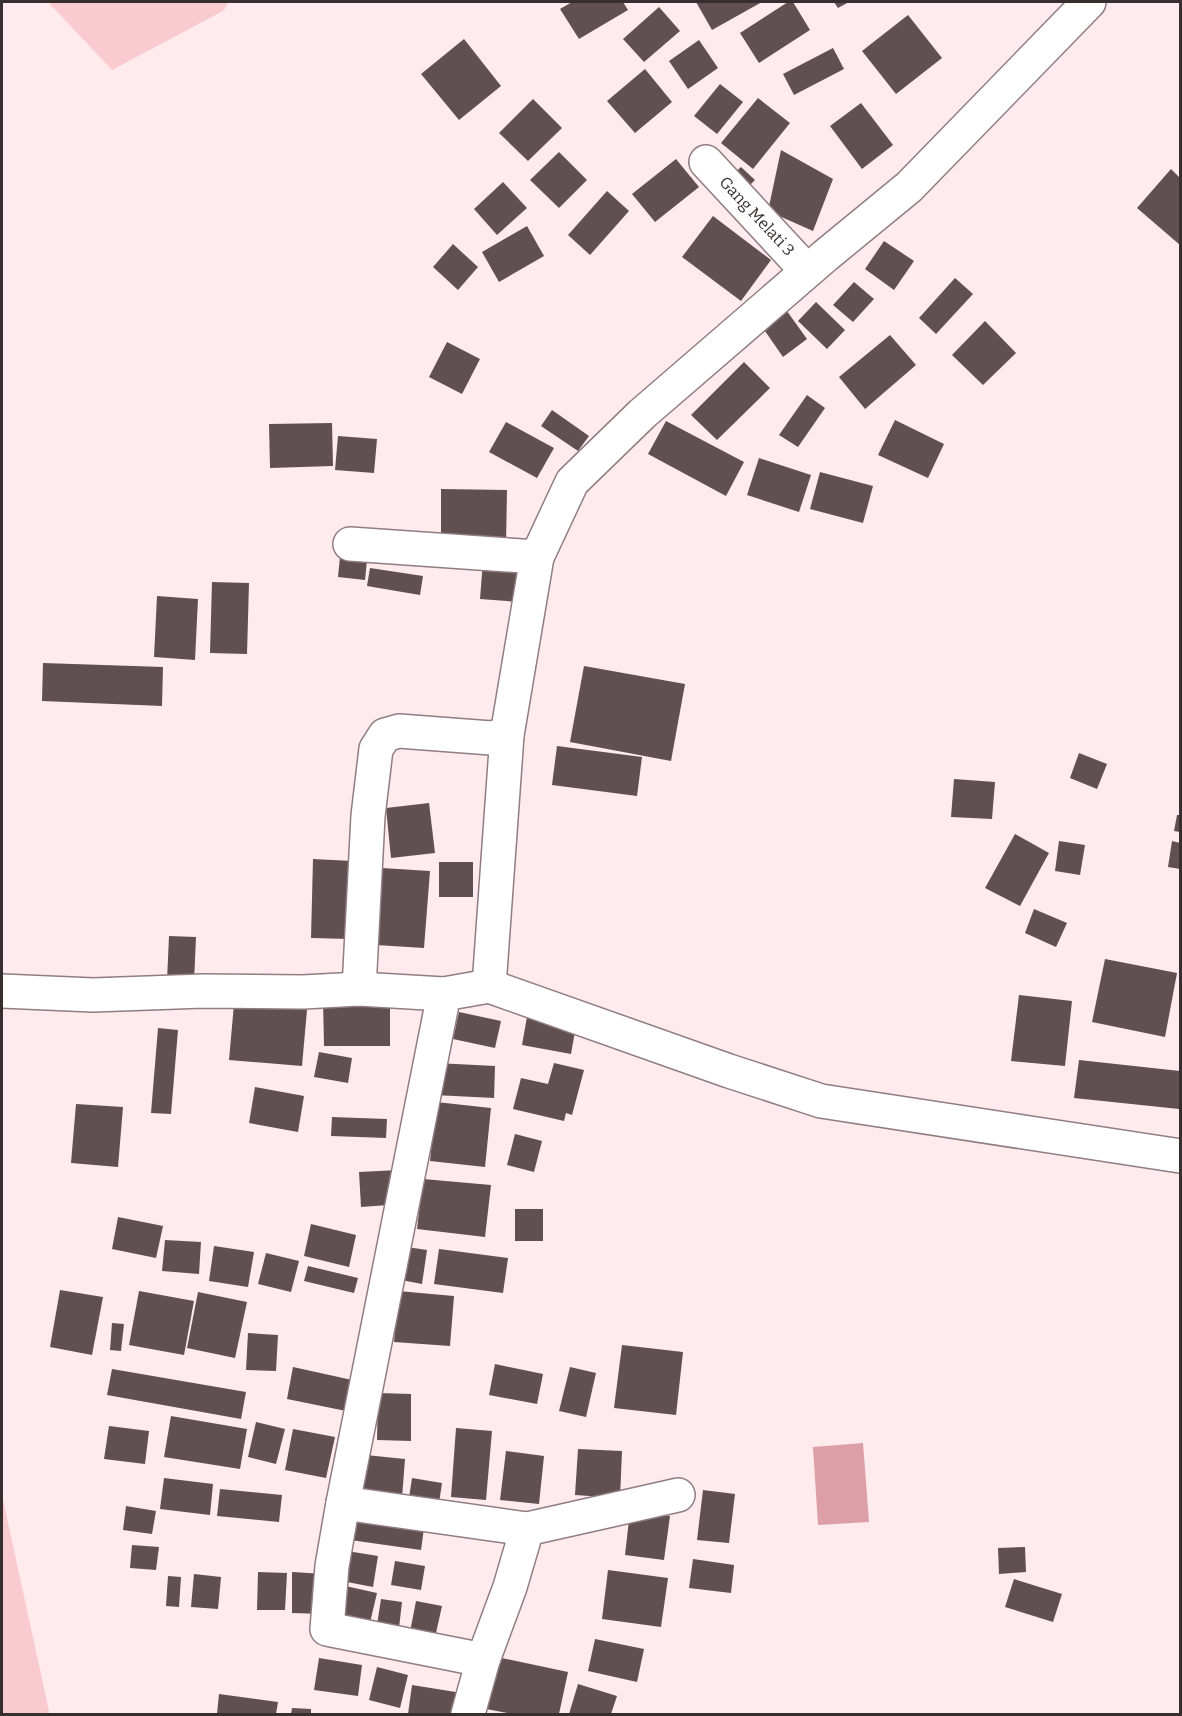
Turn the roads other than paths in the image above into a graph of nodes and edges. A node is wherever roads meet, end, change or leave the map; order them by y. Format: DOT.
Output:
graph roads {
  1 [pos="1089,2"];
  2 [pos="706,162"];
  3 [pos="807,271"];
  4 [pos="350,544"];
  5 [pos="537,557"];
  6 [pos="507,735"];
  7 [pos="489,986"];
  8 [pos="359,989"];
  9 [pos="2,991"];
  10 [pos="444,993"];
  11 [pos="1180,1156"];
  12 [pos="678,1495"];
  13 [pos="343,1503"];
  14 [pos="527,1529"];
  15 [pos="483,1660"];
  16 [pos="468,1714"];
  1 -- 3 [label="street"];
  2 -- 3 [label="street, Gang Melati 3"];
  3 -- 5 [label="street"];
  4 -- 5 [label="street"];
  5 -- 6 [label="street"];
  6 -- 7 [label="street"];
  6 -- 8 [label="street"];
  7 -- 10 [label="street"];
  7 -- 11 [label="street"];
  8 -- 9 [label="street"];
  8 -- 10 [label="street"];
  10 -- 13 [label="street"];
  12 -- 14 [label="street"];
  13 -- 14 [label="street"];
  13 -- 15 [label="street"];
  14 -- 15 [label="street"];
  15 -- 16 [label="street"];
}
